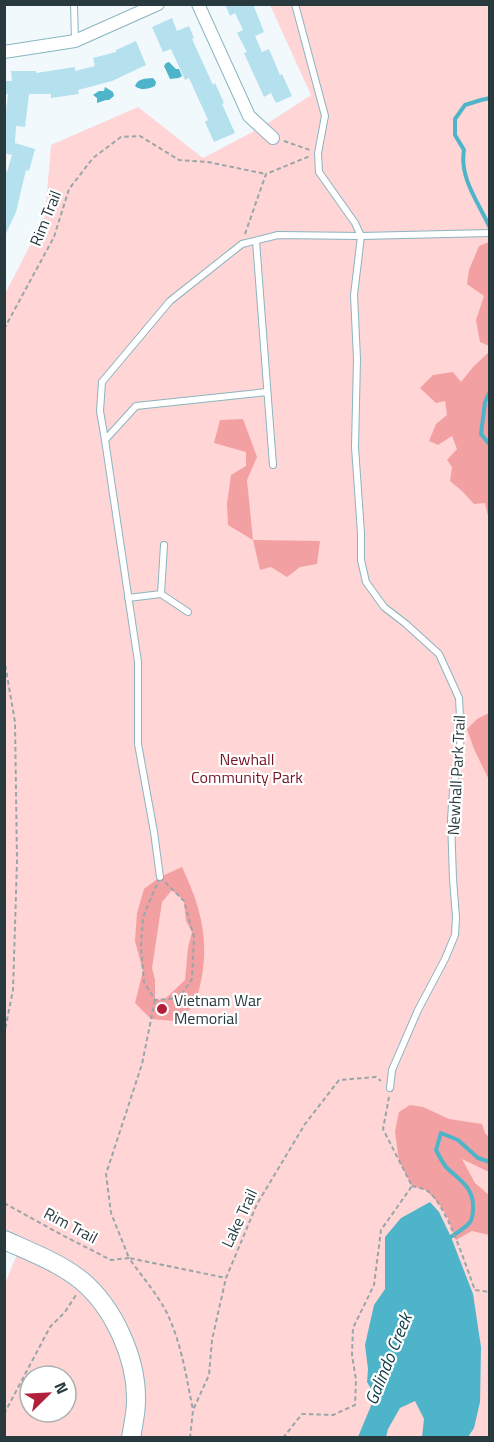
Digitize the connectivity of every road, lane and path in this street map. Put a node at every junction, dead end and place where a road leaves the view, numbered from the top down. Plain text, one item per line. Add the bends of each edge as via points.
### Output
1 (74, 4) edge
2 (158, 4) edge
3 (198, 4) edge
4 (295, 4) edge
5 (75, 40) junction
6 (4, 52) edge
7 (273, 138) joint
8 (318, 153) junction
9 (266, 174) junction
10 (489, 233) edge
11 (361, 236) junction
12 (256, 241) junction
13 (242, 244) junction
14 (4, 329) edge
15 (267, 392) junction
16 (105, 441) junction
17 (273, 465) dead end
18 (164, 545) dead end
19 (161, 594) junction
20 (128, 598) junction
21 (188, 612) dead end
22 (4, 658) edge
23 (160, 877) junction
24 (154, 1000) junction
25 (4, 1035) edge
26 (390, 1088) junction
27 (412, 1186) junction
28 (4, 1203) edge
29 (4, 1240) edge
30 (129, 1258) junction
31 (226, 1278) junction
32 (82, 1281) junction
33 (489, 1292) edge
34 (193, 1410) junction
35 (4, 1414) edge
36 (130, 1437) edge
37 (190, 1437) edge
38 (283, 1437) edge

1 - 5 lane
2 - 5 street
3 - 7 street via 249,116
4 - 8 lane via 325,116
5 - 6 street
7 - 8 path
8 - 9 path
8 - 11 lane via 319,172
9 - 13 path
9 - 14 path, Rim Trail via 179,160 140,136 121,137 93,158 69,189 54,237
10 - 11 lane
11 - 12 lane via 278,235
11 - 26 lane, Newhall Park Trail via 354,296 355,447 361,560 366,582 384,607 439,654 459,698 461,738 451,819 454,935 392,1070
12 - 13 lane
12 - 15 lane
13 - 16 lane via 171,301 102,382 100,411
15 - 16 lane via 136,405
15 - 17 lane
16 - 20 lane
18 - 19 lane
19 - 20 lane
19 - 21 lane
20 - 23 lane via 138,662 138,744
22 - 25 path via 15,722 17,861 13,990
23 - 24 path via 143,917 141,947 144,982
23 - 24 path via 184,901 194,938 192,979 179,998
24 - 30 path via 142,1064 105,1174 111,1213
26 - 27 path via 382,1129
26 - 31 path, Lake Trail via 376,1077 339,1080 305,1124 257,1204
27 - 33 path via 426,1190 440,1204 475,1290
27 - 38 path via 381,1230 374,1285 353,1328 355,1406 333,1415 302,1414
28 - 30 path, Rim Trail via 111,1260
29 - 32 street
30 - 31 path, Rim Trail
30 - 34 path via 170,1319
31 - 34 path, Lake Trail via 212,1340 209,1375
32 - 35 path via 75,1298 51,1327
32 - 36 street via 109,1314 129,1354 136,1402
34 - 37 path, Lake Trail

